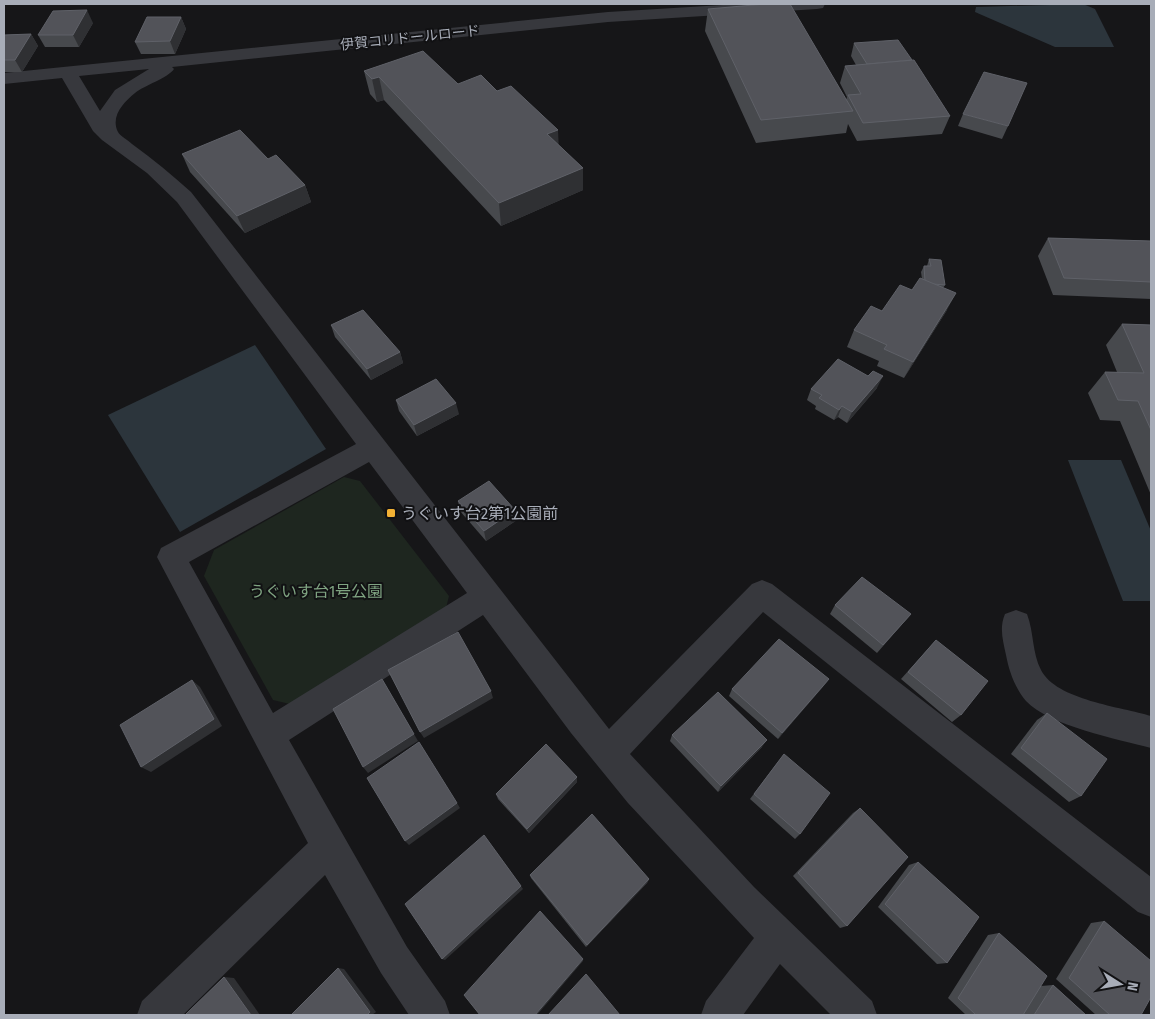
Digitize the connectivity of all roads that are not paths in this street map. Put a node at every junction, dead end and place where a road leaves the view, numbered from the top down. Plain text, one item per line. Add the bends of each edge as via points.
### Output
1 (817, 4) edge
2 (607, 10) edge
3 (195, 59) junction
4 (68, 72) junction
5 (4, 78) edge
6 (109, 136) junction
7 (373, 447) junction
8 (486, 597) junction
9 (1016, 624) dead end
10 (1151, 732) edge
11 (268, 735) junction
12 (608, 753) junction
13 (329, 847) junction
14 (1151, 899) edge
15 (778, 937) junction
16 (156, 1015) edge
17 (431, 1015) edge
18 (720, 1015) edge
19 (858, 1015) edge

1 - 2 street, 伊賀コリドールロード
2 - 3 street, 伊賀コリドールロード
3 - 4 street, 伊賀コリドールロード
3 - 6 street via 156,72 130,86 106,120
4 - 5 street, 伊賀コリドールロード
4 - 6 street via 94,120
6 - 7 street via 154,169 184,197
7 - 8 street
7 - 11 street via 171,557
8 - 11 street
8 - 12 street
9 - 10 street via 1030,681 1048,699 1068,710
11 - 13 street
12 - 14 street via 762,593
12 - 15 street
13 - 16 street
13 - 17 street via 394,960
15 - 18 street
15 - 19 street

